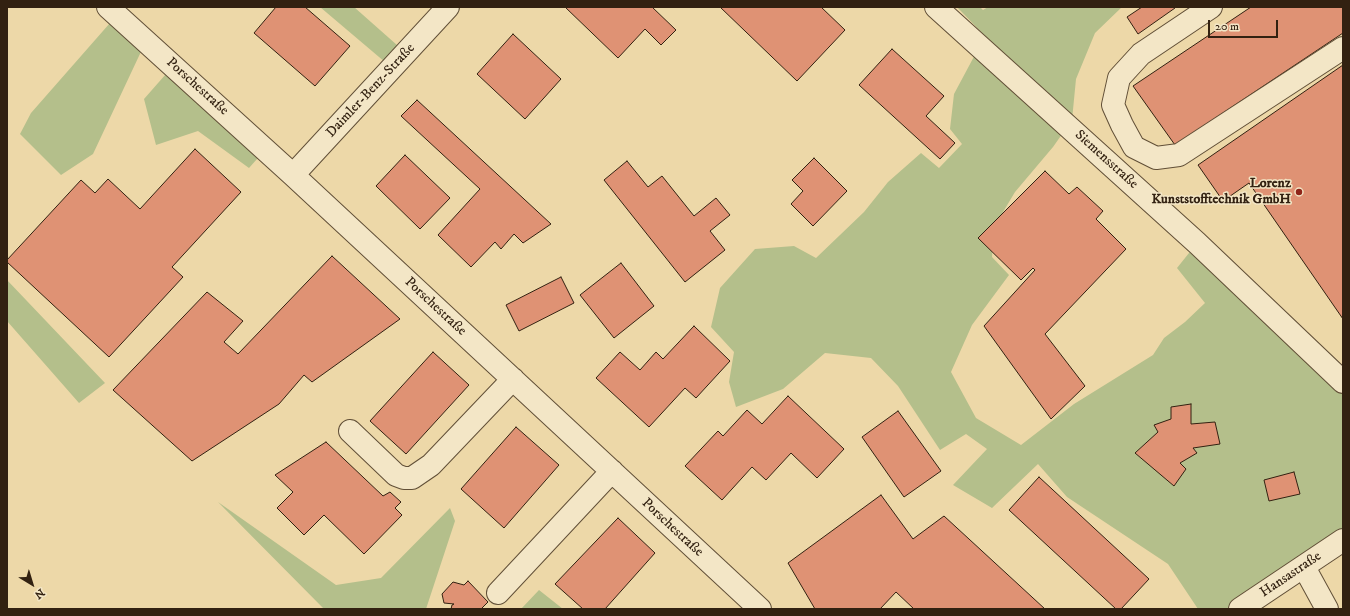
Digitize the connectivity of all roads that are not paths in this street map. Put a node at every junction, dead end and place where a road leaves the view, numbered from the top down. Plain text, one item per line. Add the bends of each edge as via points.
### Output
1 (108, 7) edge
2 (448, 7) edge
3 (936, 7) edge
4 (1211, 7) edge
5 (1343, 48) edge
6 (293, 175) junction
7 (513, 379) junction
8 (1343, 382) edge
9 (350, 431) dead end
10 (612, 472) junction
11 (1343, 540) edge
12 (1304, 567) junction
13 (498, 593) dead end
14 (760, 609) edge
15 (1240, 609) edge
16 (1327, 609) edge

1 - 6 street, Porschestraße
2 - 6 street, Daimler-Benz-Straße
3 - 8 street, Siemensstraße via 1197,243
4 - 5 street via 1141,54 1119,78 1113,105 1122,125 1134,147 1156,158 1179,155
6 - 7 street, Porschestraße
7 - 9 street via 431,466 412,478 396,475
7 - 10 street, Porschestraße
10 - 13 street
10 - 14 street, Porschestraße
11 - 12 street, Hansastraße
12 - 15 street, Hansastraße
12 - 16 street

